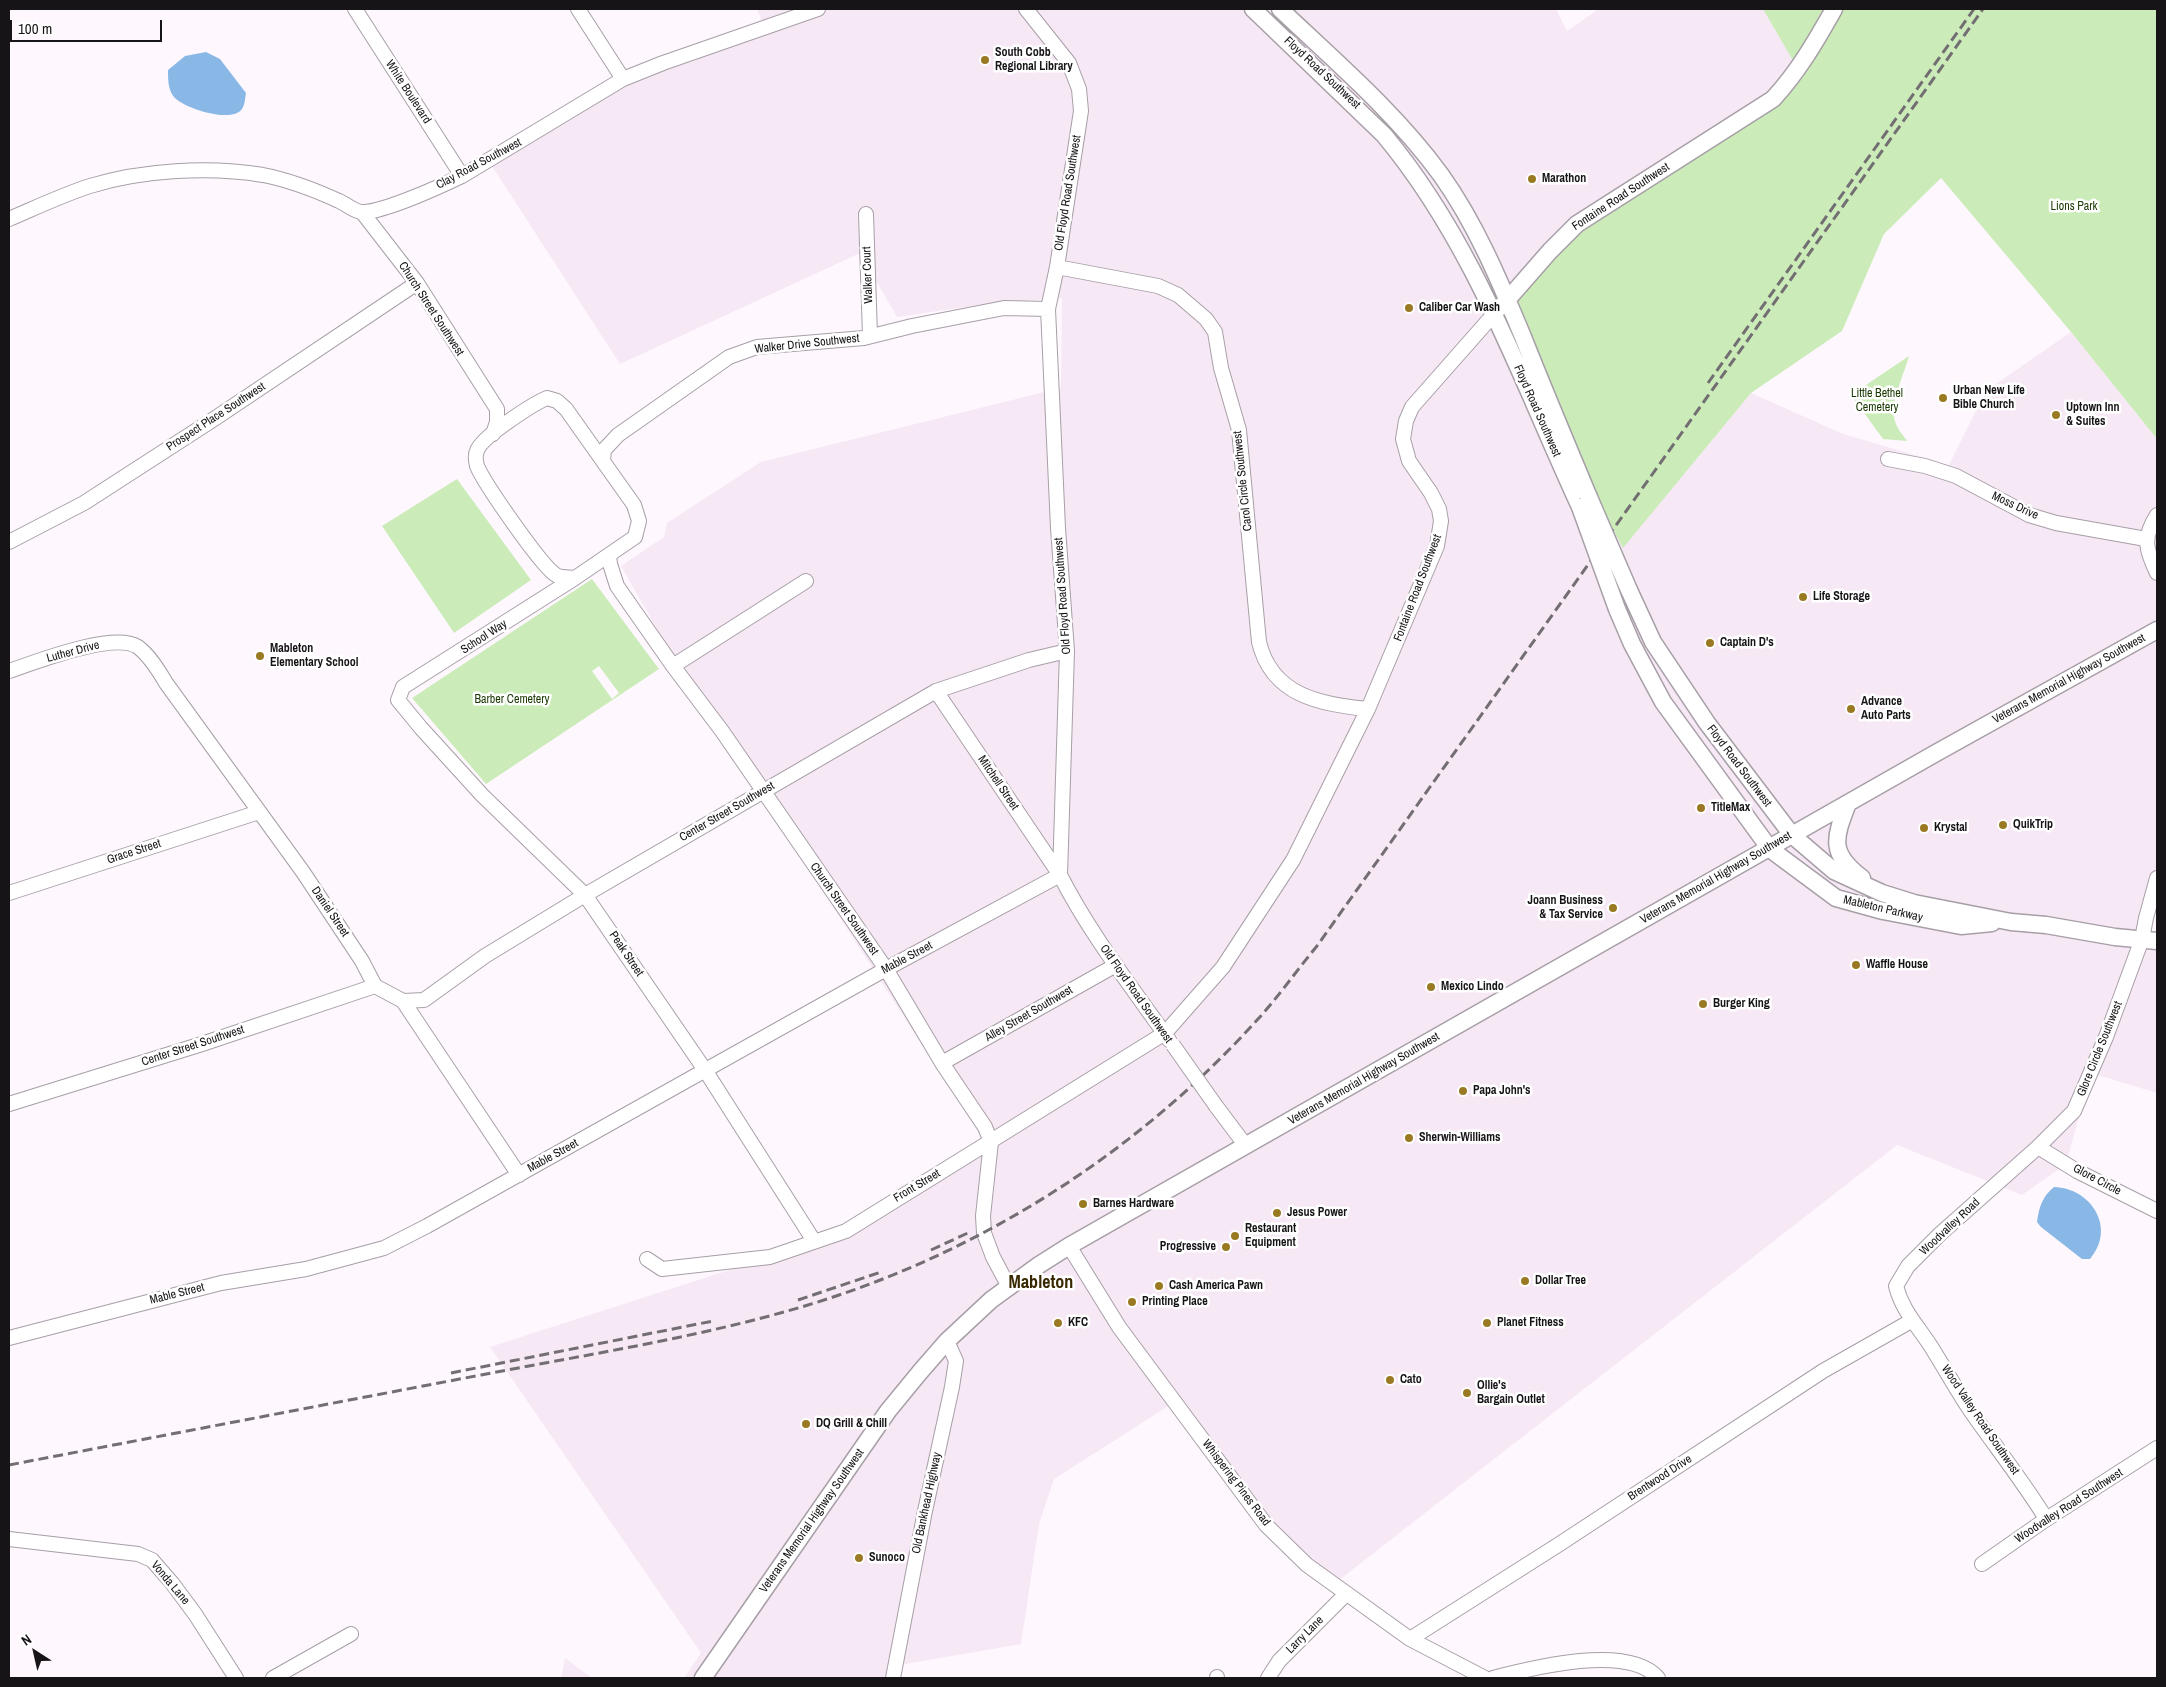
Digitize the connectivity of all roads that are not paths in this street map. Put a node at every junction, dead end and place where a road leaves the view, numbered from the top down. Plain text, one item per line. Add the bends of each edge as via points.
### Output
1 (355, 9) edge
2 (578, 9) edge
3 (818, 9) edge
4 (1026, 9) edge
5 (1253, 9) edge
6 (1280, 9) edge
7 (1834, 9) edge
8 (623, 79) junction
9 (462, 176) junction
10 (362, 212) junction
11 (866, 214) dead end
12 (9, 219) edge
13 (1057, 266) junction
14 (417, 283) junction
15 (1507, 300) junction
16 (1048, 309) junction
17 (1494, 314) junction
18 (870, 336) junction
19 (497, 409) junction
20 (523, 412) junction
21 (493, 434) junction
22 (618, 435) junction
23 (586, 436) junction
24 (1888, 459) dead end
25 (603, 461) junction
26 (1584, 501) junction
27 (2157, 516) edge
28 (2146, 539) junction
29 (9, 542) edge
30 (609, 555) junction
31 (542, 562) junction
32 (590, 568) junction
33 (2157, 573) edge
34 (575, 578) junction
35 (806, 581) dead end
36 (617, 586) junction
37 (535, 604) junction
38 (2157, 630) edge
39 (138, 647) joint
40 (1067, 651) junction
41 (673, 666) junction
42 (9, 671) edge
43 (936, 691) junction
44 (398, 700) joint
45 (1368, 709) junction
46 (763, 791) junction
47 (1848, 803) junction
48 (259, 812) junction
49 (1792, 835) junction
50 (1770, 849) junction
51 (1060, 876) junction
52 (2157, 878) edge
53 (9, 893) edge
54 (1882, 893) junction
55 (585, 894) junction
56 (2012, 922) junction
57 (2150, 940) edge
58 (1116, 965) junction
59 (886, 969) junction
60 (375, 986) junction
61 (403, 1001) junction
62 (1165, 1033) junction
63 (942, 1063) junction
64 (705, 1070) junction
65 (9, 1104) edge
66 (991, 1142) junction
67 (1246, 1146) junction
68 (2038, 1147) junction
69 (519, 1175) junction
70 (2157, 1211) edge
71 (814, 1241) junction
72 (1069, 1246) junction
73 (647, 1259) dead end
74 (1009, 1286) junction
75 (1911, 1321) junction
76 (9, 1338) edge
77 (946, 1341) junction
78 (2157, 1448) edge
79 (2045, 1520) junction
80 (9, 1539) edge
81 (1982, 1564) dead end
82 (1346, 1594) junction
83 (351, 1634) dead end
84 (1410, 1639) junction
85 (236, 1678) edge
86 (273, 1678) edge
87 (703, 1678) edge
88 (893, 1678) edge
89 (1268, 1678) edge
90 (1485, 1678) edge
91 (1493, 1678) edge
92 (1658, 1678) edge

1 - 9 street, White Boulevard
2 - 8 street
3 - 8 street, Clay Road Southwest
4 - 13 street, Old Floyd Road Southwest via 1069,62 1079,89 1081,111
5 - 17 main road, Floyd Road Southwest via 1364,113 1403,158 1449,226
6 - 15 main road, Floyd Road Southwest via 1390,116 1440,174 1476,235
7 - 15 main road, Fontaine Road Southwest via 1808,55 1773,99 1577,224
8 - 9 street, Clay Road Southwest
9 - 10 street, Clay Road Southwest via 380,209
10 - 12 street via 299,185 263,175 176,170 133,175 89,186
10 - 14 street, Church Street Southwest
11 - 18 street, Walker Court
13 - 16 street, Old Floyd Road Southwest
13 - 45 street, Carol Circle Southwest via 1158,286 1178,295 1206,319 1215,332 1239,430 1259,642 1266,664 1289,688 1304,696 1330,705
14 - 19 street, Church Street Southwest
14 - 29 street, Prospect Place Southwest via 92,498
15 - 17 main road, Fontaine Road Southwest
15 - 26 main road, Floyd Road Southwest
16 - 18 street, Walker Drive Southwest via 1004,308
16 - 40 street, Old Floyd Road Southwest
17 - 26 main road, Floyd Road Southwest
17 - 45 street, Fontaine Road Southwest via 1412,407 1406,422 1405,449 1439,509 1440,532 1434,554
18 - 22 street, Walker Drive Southwest via 756,347 729,357
19 - 20 street
19 - 21 street
20 - 21 street
20 - 23 street via 547,398 557,401
21 - 31 street via 477,450 477,465
22 - 23 street, Walker Drive Southwest via 597,440
22 - 25 street, Walker Drive Southwest via 604,450
23 - 25 street
24 - 28 street, Moss Drive via 1956,476 2029,516
25 - 30 street via 634,506 639,521 635,537
26 - 49 main road, Floyd Road Southwest, bridge via 1653,642 1693,703
26 - 50 main road, Floyd Road Southwest, bridge via 1617,609 1646,672 1663,702
27 - 28 street
28 - 33 street
30 - 32 street
30 - 36 street, Church Street Southwest
31 - 34 street via 557,576
31 - 37 street via 547,576 543,592
32 - 34 street
32 - 36 street
34 - 37 street, School Way
35 - 41 street
36 - 41 street, Church Street Southwest
37 - 44 street, School Way via 403,687
38 - 47 main road, Veterans Memorial Highway Southwest
39 - 42 street, Luther Drive via 105,643
39 - 48 street, Daniel Street via 156,667
40 - 43 street, Center Street Southwest
40 - 51 street, Old Floyd Road Southwest
41 - 46 street, Church Street Southwest
43 - 46 street, Center Street Southwest
43 - 51 street, Mitchell Street
44 - 55 street, Peak Street via 482,794
45 - 62 street, Fontaine Road Southwest via 1293,860 1223,968
46 - 55 street, Center Street Southwest
46 - 59 street, Church Street Southwest
47 - 49 main road, Veterans Memorial Highway Southwest
47 - 54 main road via 1839,826 1836,848 1850,868
48 - 53 street, Grace Street
48 - 60 street, Daniel Street via 303,872
49 - 50 main road, Veterans Memorial Highway Southwest
49 - 54 main road, Mableton Parkway via 1834,871
50 - 56 main road, Mableton Parkway via 1836,898 1961,926
50 - 67 main road, Veterans Memorial Highway Southwest
51 - 58 street, Old Floyd Road Southwest
51 - 59 street, Mable Street
52 - 57 street, Glore Circle Southwest via 2146,918
54 - 56 main road, Mableton Parkway via 1914,903
55 - 61 street, Center Street Southwest via 485,956 424,1000
55 - 64 street, Peak Street
56 - 57 main road, Mableton Parkway
57 - 68 street, Glore Circle Southwest via 2074,1111
58 - 62 street, Old Floyd Road Southwest
58 - 63 street, Alley Street Southwest
59 - 63 street, Church Street Southwest
59 - 64 street, Mable Street
60 - 61 street
60 - 65 street, Center Street Southwest
61 - 69 street
62 - 66 street, Front Street
62 - 67 street, Old Floyd Road Southwest, bridge
63 - 66 street, Church Street Southwest via 985,1127
64 - 69 street, Mable Street
64 - 71 street, Peak Street
66 - 71 street, Front Street via 846,1231
66 - 74 street via 984,1233
67 - 72 main road, Veterans Memorial Highway Southwest
68 - 70 street, Glore Circle via 2077,1171
68 - 75 street, Woodvalley Road via 1908,1266 1896,1286
69 - 76 street, Mable Street via 384,1248 306,1269 221,1283
71 - 73 street, Front Street via 770,1257 724,1264 662,1269
72 - 74 main road, Veterans Memorial Highway Southwest
72 - 82 street, Whispering Pines Road via 1119,1327 1266,1525 1306,1565
74 - 77 main road, Veterans Memorial Highway Southwest
75 - 79 street, Wood Valley Road Southwest via 2030,1492
75 - 84 street, Brentwood Drive via 1822,1371
77 - 87 main road, Veterans Memorial Highway Southwest via 888,1411
77 - 88 street, Old Bankhead Highway via 956,1361 952,1387
78 - 79 street, Woodvalley Road Southwest
79 - 81 street, Woodvalley Road Southwest
80 - 85 street, Vonda Lane via 138,1554 152,1560 195,1614
82 - 84 street, Whispering Pines Road
82 - 89 street, Larry Lane via 1279,1661
83 - 86 street
84 - 90 street, Whispering Pines Road
91 - 92 street via 1592,1659 1627,1662 1652,1671

